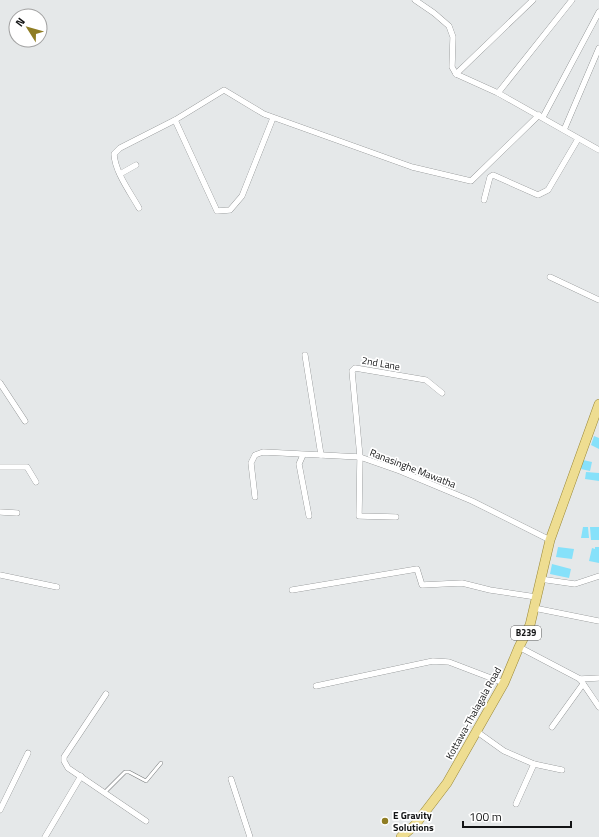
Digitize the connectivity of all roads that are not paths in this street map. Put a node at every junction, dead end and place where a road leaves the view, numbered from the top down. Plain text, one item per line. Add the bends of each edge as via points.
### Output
1 (414, 0) edge
2 (533, 0) edge
3 (572, 0) edge
4 (599, 12) edge
5 (599, 48) edge
6 (456, 74) junction
7 (498, 93) junction
8 (541, 116) junction
9 (273, 118) junction
10 (175, 120) junction
11 (564, 130) junction
12 (578, 140) junction
13 (599, 150) edge
14 (136, 165) dead end
15 (120, 174) junction
16 (484, 200) dead end
17 (139, 208) dead end
18 (556, 276) dead end
19 (550, 277) dead end
20 (599, 296) edge
21 (599, 300) edge
22 (306, 355) dead end
23 (0, 383) edge
24 (442, 393) dead end
25 (599, 404) edge
26 (25, 421) dead end
27 (303, 455) junction
28 (321, 455) junction
29 (360, 457) junction
30 (0, 467) edge
31 (36, 482) dead end
32 (255, 497) dead end
33 (0, 512) edge
34 (17, 513) dead end
35 (309, 516) dead end
36 (396, 517) dead end
37 (550, 540) junction
38 (0, 575) edge
39 (599, 576) edge
40 (540, 579) junction
41 (57, 587) dead end
42 (292, 590) dead end
43 (536, 597) junction
44 (534, 608) junction
45 (599, 621) edge
46 (519, 647) junction
47 (580, 678) junction
48 (599, 678) edge
49 (504, 683) junction
50 (584, 684) junction
51 (316, 686) dead end
52 (106, 694) dead end
53 (599, 707) edge
54 (552, 727) dead end
55 (476, 731) junction
56 (28, 753) dead end
57 (161, 763) dead end
58 (534, 764) junction
59 (562, 770) dead end
60 (81, 776) junction
61 (231, 779) dead end
62 (106, 792) junction
63 (516, 804) dead end
64 (0, 810) edge
65 (146, 821) dead end
66 (45, 837) edge
67 (250, 837) edge
68 (401, 837) edge

1 - 6 street via 449,26 453,37 452,67
2 - 6 street
3 - 7 street
4 - 8 street
5 - 11 street
6 - 7 street
7 - 8 street
8 - 9 street via 471,181 412,166
8 - 11 street
9 - 10 street via 224,90
9 - 10 street via 242,196 230,210 217,210
10 - 15 street via 117,150 114,160
11 - 12 street
12 - 13 street
12 - 16 street via 548,190 538,195 493,174
14 - 15 street
15 - 17 street
18 - 20 street
19 - 21 street
22 - 28 street
23 - 26 street
24 - 29 street, 2nd Lane via 426,380 356,368 352,371
25 - 37 main road, Kottawa-Thalagala Road / B239
27 - 28 street, Ranasinghe Mawatha
27 - 32 street, Ranasinghe Mawatha via 263,452 255,455 251,462
27 - 35 street via 299,464
28 - 29 street, Ranasinghe Mawatha
29 - 36 street via 359,516
29 - 37 street, Ranasinghe Mawatha via 472,502
30 - 31 street via 27,467
33 - 34 street
37 - 40 main road, Kottawa-Thalagala Road / B239
38 - 41 street
39 - 40 street via 575,584
40 - 43 main road, Kottawa-Thalagala Road / B239
42 - 43 street via 418,569 422,585 462,583
43 - 44 main road, Kottawa-Thalagala Road / B239
44 - 45 street
44 - 46 main road, Kottawa-Thalagala Road / B239 via 530,626
46 - 47 street
46 - 49 main road, Kottawa-Thalagala Road / B239
47 - 48 street
47 - 50 street
49 - 51 street via 449,662 433,661
49 - 55 main road, Kottawa-Thalagala Road / B239
50 - 53 street
50 - 54 street
52 - 60 street via 64,757 68,768
55 - 58 street via 504,751
55 - 68 main road, Kottawa-Thalagala Road / B239 via 447,783 415,825
56 - 64 street
57 - 62 lane via 146,782 125,772
58 - 59 street
58 - 63 street
60 - 62 street
60 - 66 street
61 - 67 street
62 - 65 street

